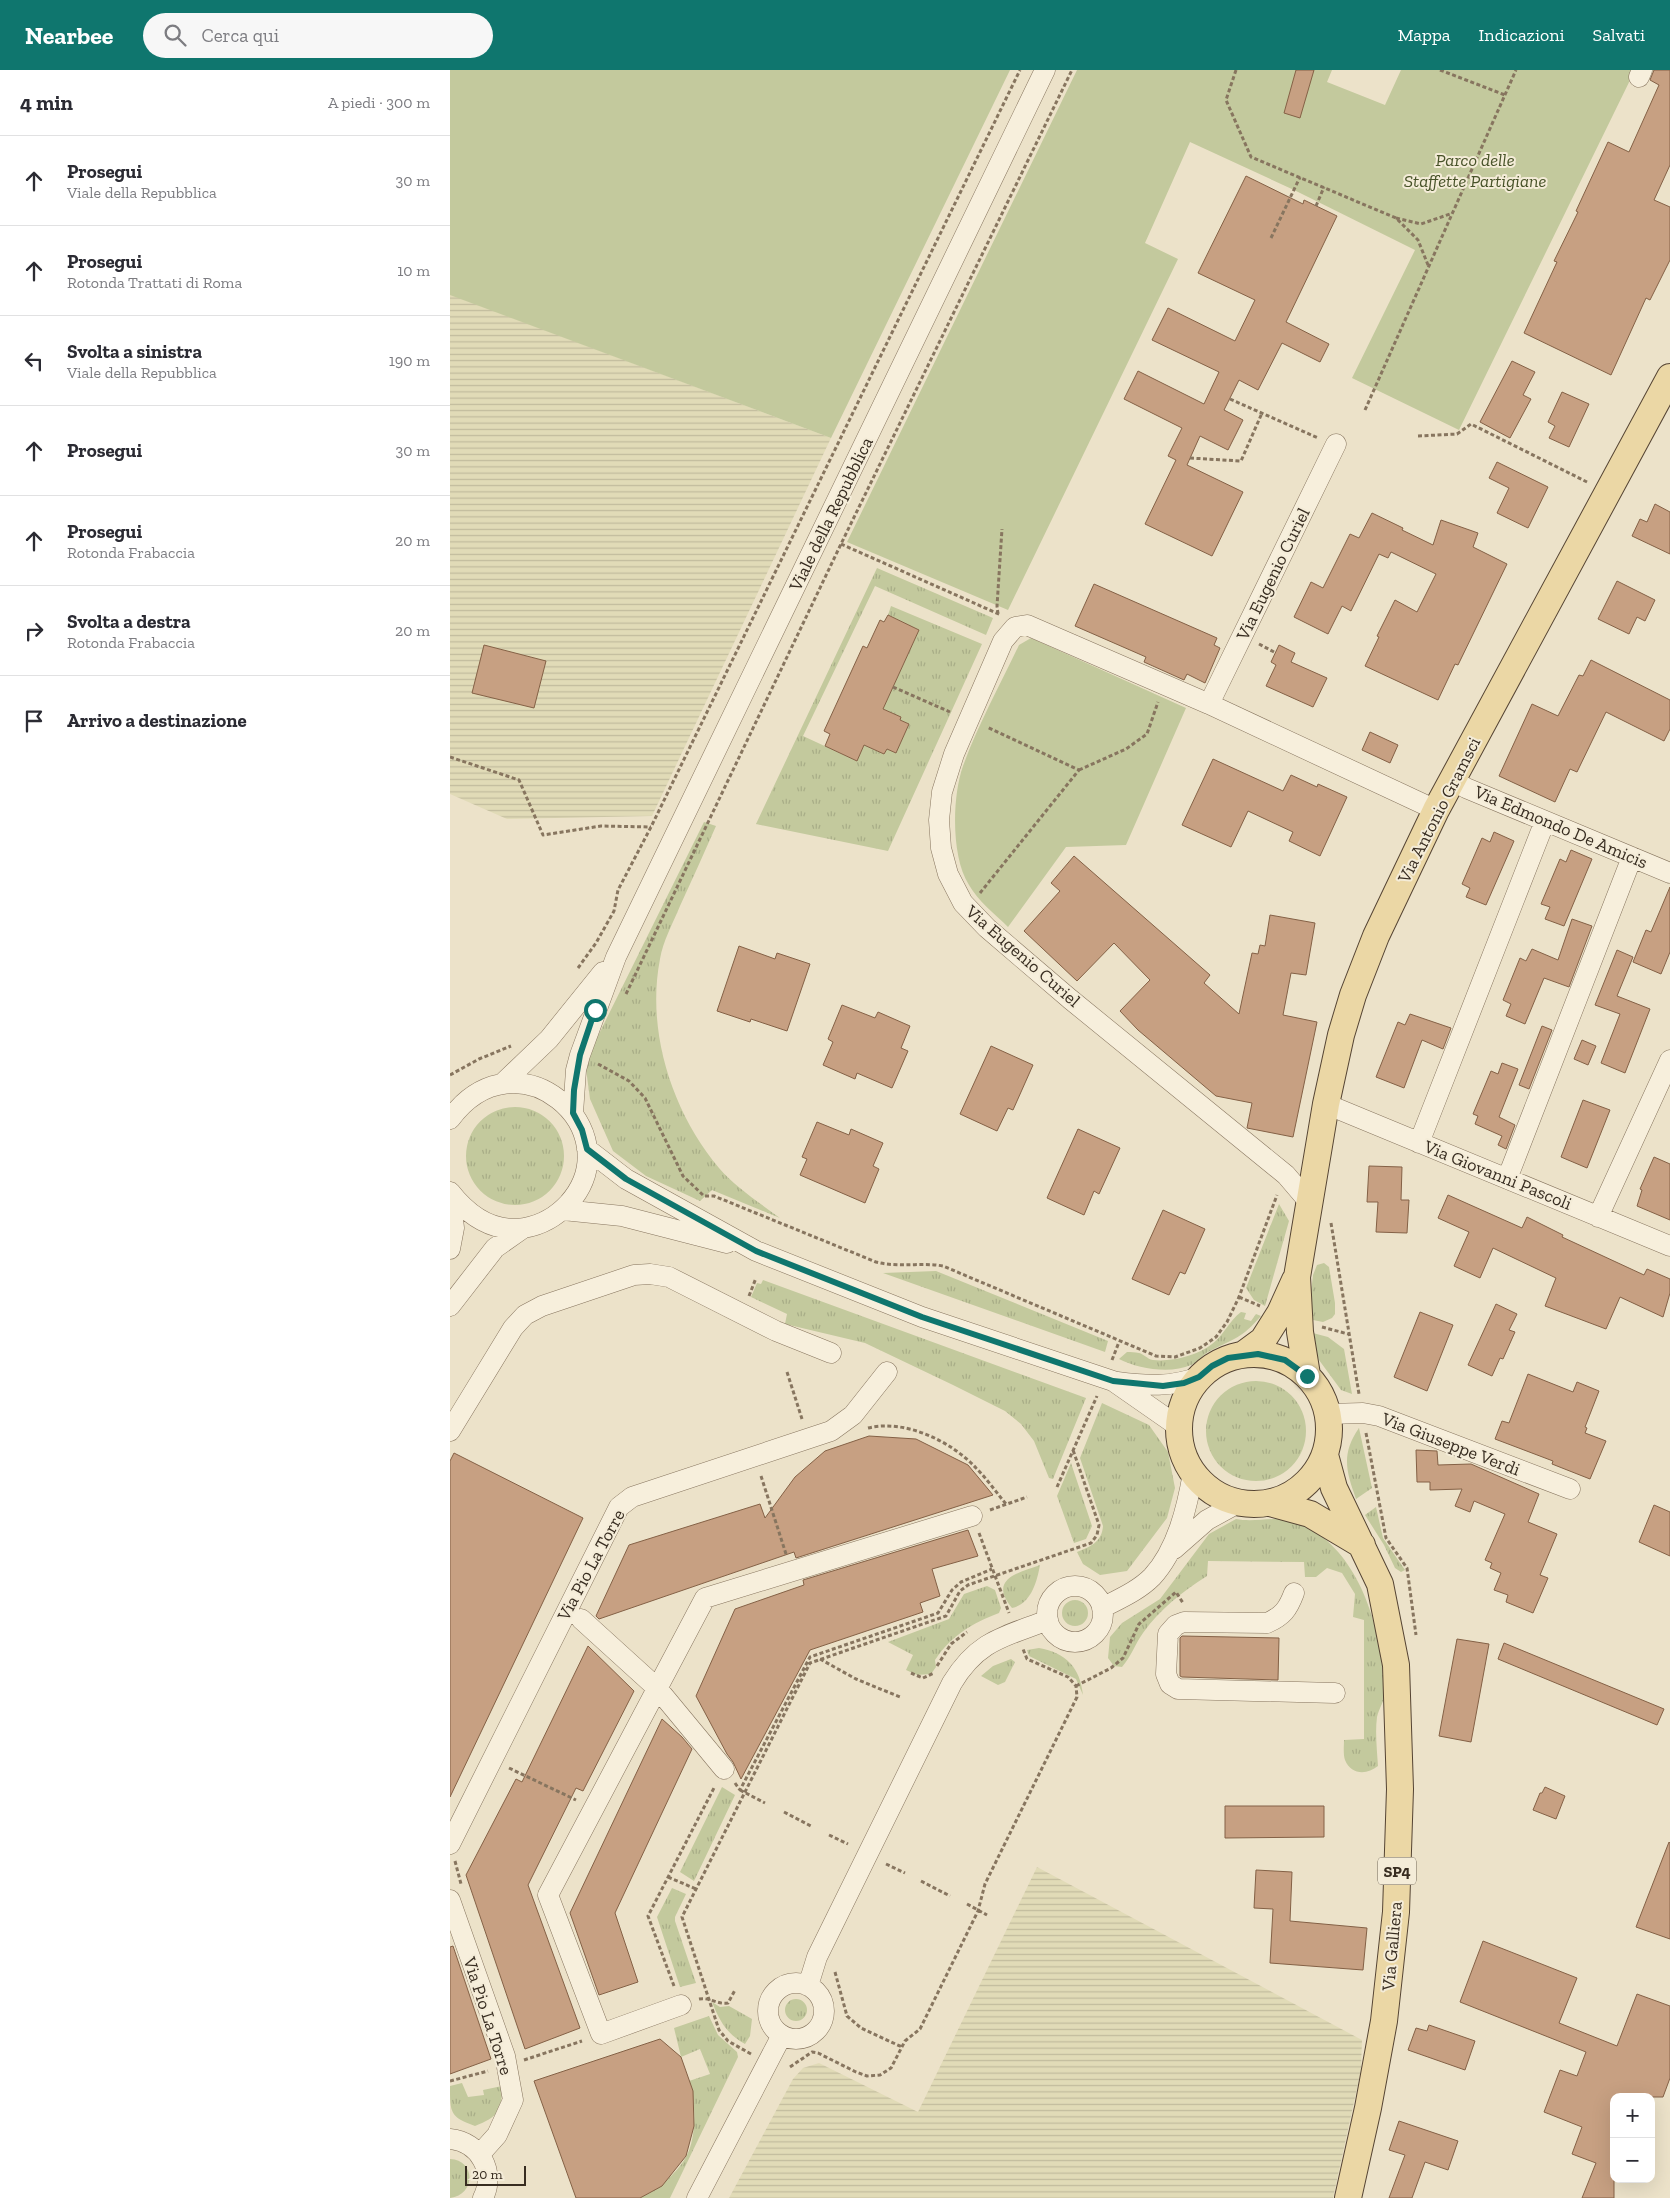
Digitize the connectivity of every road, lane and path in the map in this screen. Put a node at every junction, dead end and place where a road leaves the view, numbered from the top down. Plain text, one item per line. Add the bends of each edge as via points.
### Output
1 (1020, 70) edge
2 (1045, 70) edge
3 (1072, 70) edge
4 (1236, 70) edge
5 (1440, 70) edge
6 (1516, 70) edge
7 (1505, 96) junction
8 (1300, 177) junction
9 (1324, 187) junction
10 (1316, 206) dead end
11 (1450, 214) junction
12 (1396, 218) junction
13 (1271, 238) dead end
14 (1428, 266) junction
15 (1670, 376) edge
16 (1230, 399) dead end
17 (1365, 410) dead end
18 (1262, 413) junction
19 (1418, 436) dead end
20 (1329, 442) joint
21 (1190, 458) dead end
22 (1591, 484) dead end
23 (1002, 529) dead end
24 (841, 544) junction
25 (998, 614) junction
26 (1004, 617) dead end
27 (1167, 685) junction
28 (893, 687) dead end
29 (1209, 704) junction
30 (951, 712) dead end
31 (982, 725) dead end
32 (450, 757) edge
33 (1079, 770) junction
34 (1452, 780) junction
35 (1436, 810) junction
36 (1545, 821) junction
37 (651, 827) junction
38 (1632, 857) junction
39 (1670, 873) edge
40 (977, 896) dead end
41 (616, 957) junction
42 (572, 975) dead end
43 (625, 995) dead end
44 (517, 1041) dead end
45 (600, 1055) dead end
46 (1670, 1060) edge
47 (450, 1074) edge
48 (503, 1083) junction
49 (1326, 1104) junction
50 (453, 1111) edge
51 (573, 1113) junction
52 (1419, 1143) junction
53 (587, 1149) junction
54 (1507, 1179) junction
55 (1278, 1192) dead end
56 (450, 1193) edge
57 (1309, 1202) junction
58 (563, 1210) junction
59 (1598, 1217) junction
60 (1331, 1222) dead end
61 (522, 1229) junction
62 (1670, 1246) edge
63 (450, 1249) edge
64 (756, 1251) junction
65 (1297, 1277) junction
66 (1239, 1297) junction
67 (450, 1306) edge
68 (1266, 1308) dead end
69 (1320, 1326) dead end
70 (1348, 1334) junction
71 (1119, 1342) junction
72 (831, 1353) dead end
73 (1244, 1354) junction
74 (1113, 1356) dead end
75 (787, 1372) dead end
76 (887, 1372) dead end
77 (1307, 1376) junction
78 (1199, 1377) junction
79 (1113, 1381) junction
80 (1360, 1397) dead end
81 (1096, 1398) dead end
82 (1328, 1414) junction
83 (802, 1420) dead end
84 (1179, 1427) junction
85 (1366, 1430) dead end
86 (450, 1431) edge
87 (1073, 1450) junction
88 (1325, 1455) junction
89 (1191, 1470) junction
90 (760, 1476) dead end
91 (1057, 1487) dead end
92 (1570, 1489) dead end
93 (1238, 1503) junction
94 (1270, 1503) junction
95 (972, 1516) dead end
96 (1374, 1541) junction
97 (1167, 1556) junction
98 (792, 1571) junction
99 (994, 1575) junction
100 (1294, 1593) dead end
101 (1102, 1608) junction
102 (1187, 1608) dead end
103 (581, 1618) dead end
104 (1048, 1620) junction
105 (1016, 1632) junction
106 (1024, 1653) junction
107 (816, 1655) junction
108 (1015, 1656) dead end
109 (820, 1660) junction
110 (1076, 1686) junction
111 (658, 1688) junction
112 (1336, 1693) dead end
113 (900, 1697) dead end
114 (504, 1766) dead end
115 (724, 1769) junction
116 (740, 1790) junction
117 (744, 1792) junction
118 (765, 1803) dead end
119 (594, 1809) junction
120 (784, 1812) dead end
121 (811, 1826) dead end
122 (828, 1835) dead end
123 (450, 1844) edge
124 (848, 1844) dead end
125 (890, 1855) dead end
126 (886, 1864) junction
127 (882, 1872) dead end
128 (905, 1873) dead end
129 (668, 1877) junction
130 (921, 1881) dead end
131 (696, 1890) junction
132 (950, 1896) dead end
133 (450, 1900) edge
134 (967, 1904) dead end
135 (978, 1910) junction
136 (988, 1915) dead end
137 (836, 1966) dead end
138 (808, 1986) junction
139 (734, 1990) dead end
140 (708, 1998) junction
141 (680, 2005) junction
142 (782, 2035) junction
143 (902, 2047) junction
144 (745, 2051) dead end
145 (812, 2052) dead end
146 (506, 2065) junction
147 (450, 2081) edge
148 (450, 2140) edge
149 (480, 2154) junction
150 (483, 2198) edge
151 (697, 2198) edge
152 (1348, 2198) edge

1 - 37 path
2 - 41 street, Viale della Repubblica
3 - 24 path
4 - 8 path via 1226,100 1251,157
5 - 7 path
6 - 7 path
7 - 11 path
8 - 9 path
8 - 13 path
9 - 10 path
9 - 12 path
11 - 12 path via 1421,224
11 - 14 path
12 - 14 path via 1418,240
14 - 17 path
15 - 34 main road, Via Antonio Gramsci
16 - 18 path
18 - 20 path
18 - 21 path via 1241,461
19 - 22 path via 1456,434 1471,424
20 - 29 street, Via Eugenio Curiel
23 - 25 path
24 - 25 path
24 - 43 path
25 - 26 path
27 - 29 street, Via Eugenio Curiel
27 - 33 path via 1147,734 1126,748
27 - 57 street, Via Eugenio Curiel via 1027,625 1015,627 1002,641 992,663 954,754 942,792 941,848 948,874 963,903 987,928 1286,1175
28 - 30 path
29 - 35 street, Via Eugenio Curiel
31 - 33 path
32 - 37 path via 520,780 542,835 601,826
33 - 40 path
34 - 35 main road, Via Antonio Gramsci
34 - 36 street, Via Edmondo De Amicis
35 - 49 main road, Via Antonio Gramsci via 1376,936 1353,995
36 - 38 street, Via Edmondo De Amicis
36 - 52 street
37 - 42 path via 618,890 614,911 605,928
38 - 39 street, Via Edmondo De Amicis
38 - 54 street
41 - 48 street, Viale della Repubblica via 549,1039
41 - 51 street, Viale della Repubblica via 580,1055
44 - 47 path
45 - 71 path via 596,1063 628,1081 645,1098 683,1176 704,1196 714,1196 876,1262 892,1266 943,1266
46 - 59 street
48 - 50 street via 487,1087
48 - 51 street via 523,1083 542,1088 560,1099
49 - 52 street, Via Giovanni Pascoli
49 - 57 main road, Via Antonio Gramsci
51 - 53 street
52 - 54 street, Via Giovanni Pascoli
53 - 58 street via 582,1182
53 - 64 street via 626,1179
54 - 59 street, Via Giovanni Pascoli
55 - 66 path
56 - 61 street via 462,1208 480,1221 500,1228
56 - 63 street via 454,1228
57 - 65 main road, Via Antonio Gramsci
58 - 61 street via 544,1222
58 - 64 street via 622,1216
59 - 62 street, Via Giovanni Pascoli
60 - 70 path
61 - 67 street via 495,1248
64 - 79 street via 922,1317
65 - 73 main road, Via Antonio Gramsci via 1263,1340
65 - 77 main road, Via Antonio Gramsci via 1300,1332
66 - 68 path
66 - 71 path via 1216,1337 1200,1348 1175,1357 1156,1356
69 - 70 path
70 - 80 path
71 - 74 path
72 - 86 street via 776,1331 669,1277 634,1275 542,1306 525,1315 513,1328
73 - 77 main road via 1278,1358
73 - 78 main road via 1220,1362
75 - 83 path
76 - 123 street, Via Pio La Torre via 853,1414 832,1431 632,1497 619,1507
77 - 82 main road via 1321,1393
78 - 79 street via 1163,1386
78 - 84 main road via 1181,1409
79 - 84 street
81 - 87 path
82 - 88 main road via 1329,1442
82 - 92 street, Via Giuseppe Verdi via 1378,1416
84 - 89 main road via 1185,1458
85 - 96 path
87 - 91 path
87 - 99 path via 1099,1525 1097,1535 1090,1543
88 - 94 main road via 1313,1477 1294,1493
88 - 96 main road, Via Galliera via 1334,1488
89 - 93 main road via 1203,1485
89 - 97 street via 1189,1497
90 - 98 path
93 - 94 main road
93 - 97 street via 1207,1520
94 - 96 main road via 1310,1514
95 - 98 street
96 - 152 main road, Via Galliera / SP4 via 1396,1665 1400,1789 1396,1912 1384,2021
97 - 101 street via 1144,1584
98 - 111 street via 705,1598
99 - 105 path
99 - 107 path via 992,1569 960,1582 938,1613
99 - 109 path via 968,1584 960,1591 946,1616
100 - 112 street via 1279,1618 1267,1623 1184,1622 1176,1625 1168,1634 1166,1674 1170,1684 1178,1689
101 - 104 street via 1099,1600 1086,1589 1068,1587 1060,1590 1049,1603
101 - 104 street via 1100,1627 1094,1635 1078,1642 1070,1642 1055,1634
102 - 110 path via 1176,1592 1139,1624 1123,1658
103 - 111 street
104 - 105 street
105 - 106 path
105 - 138 street via 978,1650 963,1664 817,1957
106 - 108 path
106 - 110 path via 1027,1659 1068,1677
107 - 109 path
107 - 116 path via 810,1657
109 - 113 path
109 - 117 path via 810,1663
110 - 135 path via 1077,1697 985,1884
111 - 115 street
111 - 119 street
114 - 119 path
115 - 116 path
115 - 129 path
116 - 117 path
117 - 118 path
117 - 131 path
119 - 141 street via 548,1895 601,2034
120 - 121 path
122 - 124 path
125 - 126 path
126 - 127 path
126 - 128 path
129 - 131 path
129 - 141 path via 648,1916
130 - 132 path
131 - 140 path via 682,1917
133 - 146 street, Via Pio La Torre
134 - 135 path
135 - 136 path
135 - 143 path via 920,2029
137 - 143 path via 834,1975 847,2016 861,2028
138 - 142 street via 793,1983 773,1994 768,2012 775,2030
138 - 142 street via 820,1997 822,2021 805,2037 797,2039
139 - 140 path via 728,2003
140 - 141 path
140 - 144 path via 719,2030 728,2041
142 - 151 street
143 - 145 path via 891,2068 880,2075 868,2076
146 - 147 path
146 - 149 street, Via Pio La Torre via 513,2100 497,2135
148 - 149 street via 470,2145
149 - 150 street via 488,2178

